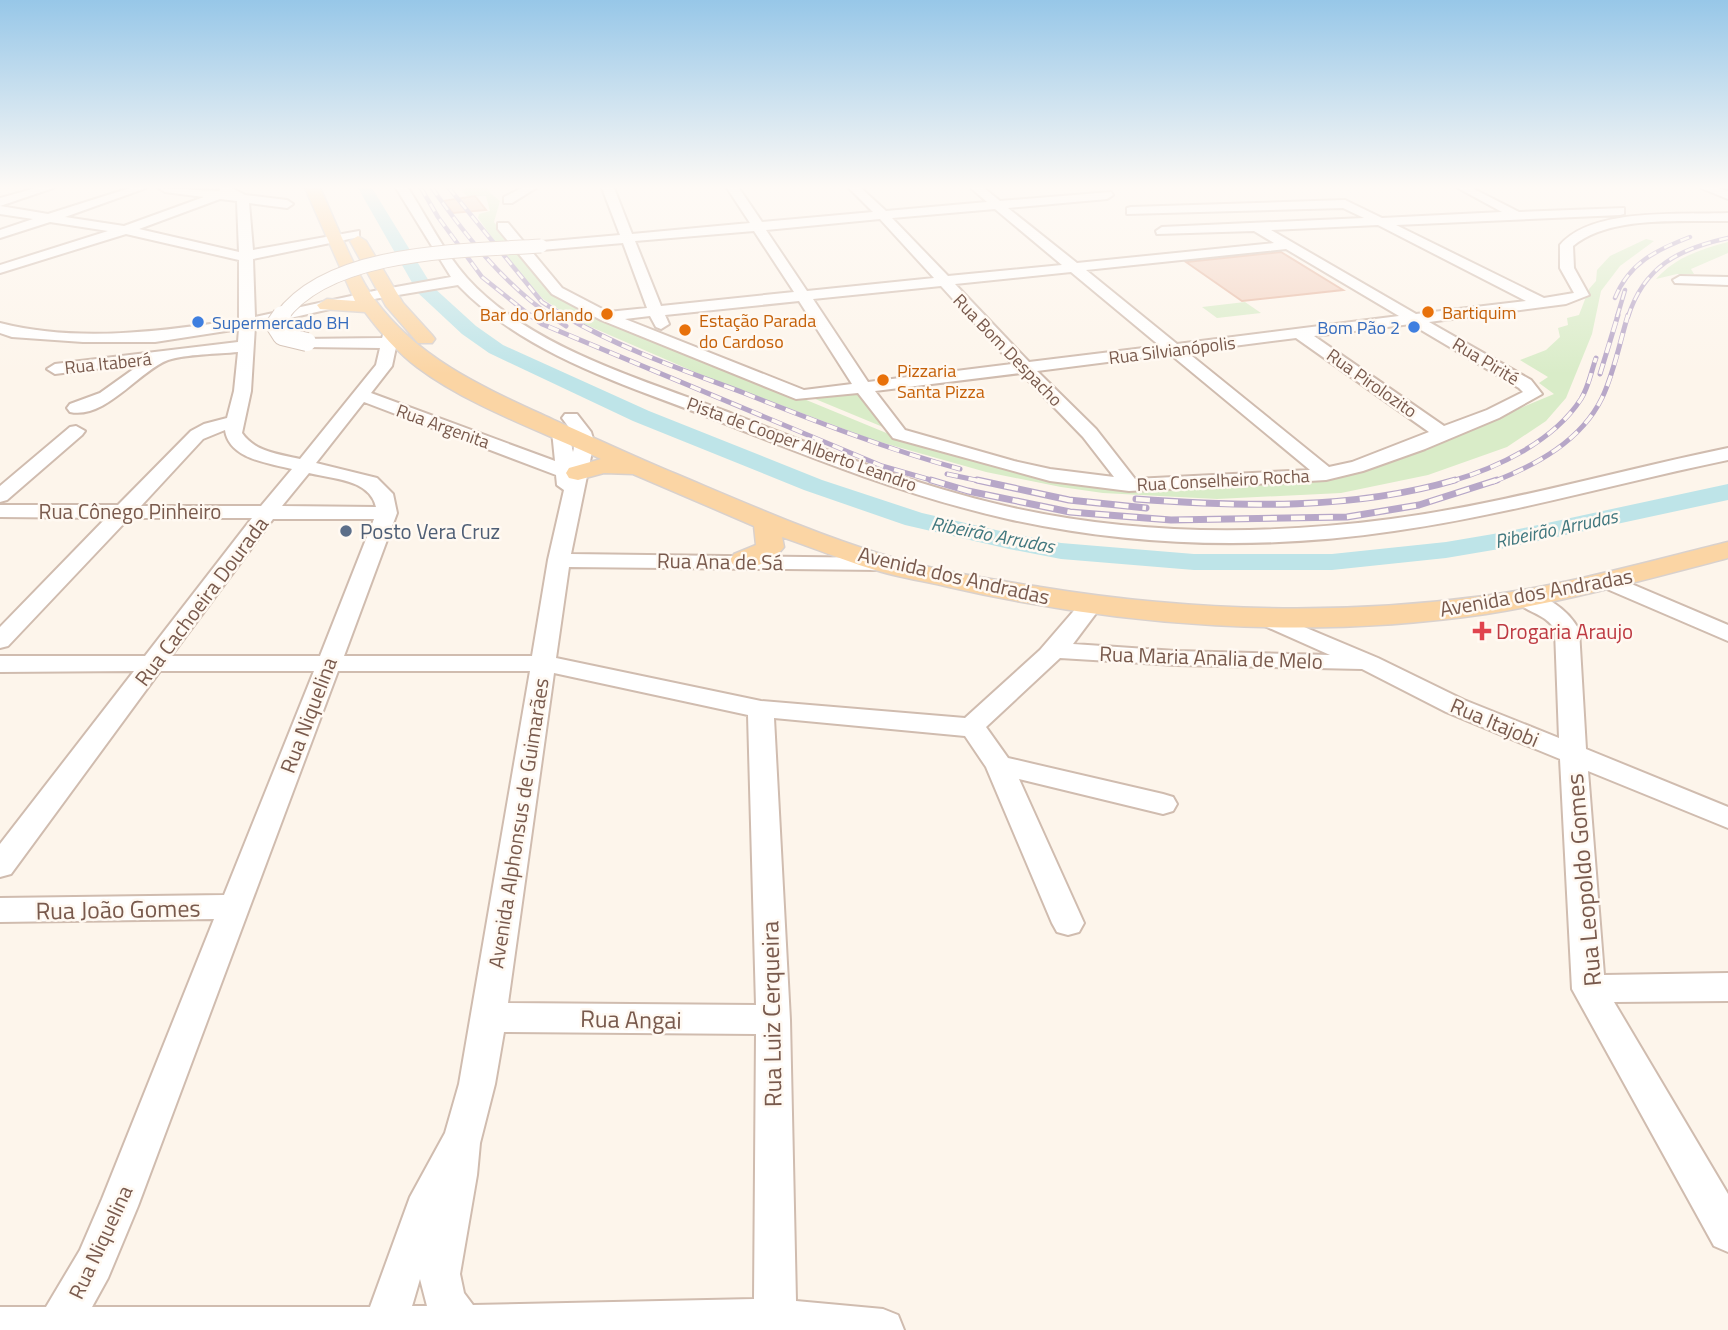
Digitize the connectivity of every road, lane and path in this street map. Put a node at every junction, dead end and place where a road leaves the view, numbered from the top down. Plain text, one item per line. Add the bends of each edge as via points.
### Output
1 (61, 250) edge
2 (216, 250) edge
3 (247, 250) edge
4 (277, 250) edge
5 (342, 250) edge
6 (357, 250) edge
7 (441, 250) edge
8 (496, 250) edge
9 (523, 250) edge
10 (632, 250) edge
11 (775, 250) edge
12 (915, 250) edge
13 (1053, 250) edge
14 (1190, 250) edge
15 (1242, 250) edge
16 (1297, 250) edge
17 (1437, 250) edge
18 (1566, 250) edge
19 (1196, 254) junction
20 (247, 257) junction
21 (1073, 267) junction
22 (0, 269) edge
23 (460, 280) junction
24 (1680, 280) dead end
25 (942, 281) junction
26 (1728, 281) edge
27 (804, 296) junction
28 (370, 297) junction
29 (1542, 303) junction
30 (322, 306) joint
31 (655, 311) junction
32 (606, 317) junction
33 (1416, 320) junction
34 (0, 328) edge
35 (246, 334) junction
36 (1301, 335) junction
37 (391, 337) junction
38 (673, 342) junction
39 (1175, 350) junction
40 (160, 357) junction
41 (55, 369) dead end
42 (1026, 369) junction
43 (864, 389) junction
44 (1532, 390) joint
45 (360, 396) junction
46 (76, 408) dead end
47 (235, 422) junction
48 (76, 431) dead end
49 (1442, 433) junction
50 (571, 435) junction
51 (1728, 454) edge
52 (526, 457) junction
53 (306, 465) junction
54 (637, 467) junction
55 (571, 472) junction
56 (1326, 474) junction
57 (1129, 485) junction
58 (0, 496) edge
59 (125, 510) junction
60 (0, 511) edge
61 (268, 511) junction
62 (387, 513) junction
63 (767, 522) junction
64 (1728, 529) edge
65 (1728, 550) edge
66 (559, 560) junction
67 (744, 561) junction
68 (881, 563) junction
69 (1584, 564) junction
70 (979, 565) junction
71 (1608, 581) junction
72 (1525, 598) junction
73 (1092, 604) junction
74 (1266, 618) junction
75 (1728, 634) edge
76 (0, 641) edge
77 (1052, 650) junction
78 (328, 663) junction
79 (543, 663) junction
80 (1369, 663) junction
81 (0, 664) edge
82 (153, 665) junction
83 (761, 709) junction
84 (972, 726) junction
85 (1573, 754) junction
86 (999, 765) junction
87 (1163, 804) dead end
88 (1728, 818) edge
89 (0, 866) edge
90 (236, 907) junction
91 (0, 910) edge
92 (1068, 923) dead end
93 (1728, 987) edge
94 (1589, 989) junction
95 (489, 1017) junction
96 (773, 1020) junction
97 (461, 1143) junction
98 (1728, 1232) edge
99 (775, 1325) edge
100 (0, 1328) edge
101 (55, 1328) edge
102 (385, 1328) junction
103 (148, 1329) edge
104 (465, 1329) edge
105 (883, 1330) edge

1 - 22 street
2 - 20 street
3 - 20 street
4 - 20 street
5 - 28 main road, Avenida dos Andradas
6 - 28 main road, Avenida dos Andradas
7 - 23 street, Pista de Cooper Alberto Leandro
8 - 37 street, bridge via 398,259 333,276 294,298 275,324 282,336 307,342
9 - 32 street via 557,291
10 - 31 street
11 - 27 street
12 - 25 street, Rua Bom Despacho
13 - 21 street
14 - 19 street
15 - 19 street
16 - 33 street, Rua Pirité
17 - 29 street
18 - 29 street via 1568,275 1582,295
19 - 21 street
20 - 35 street
21 - 25 street
21 - 39 street
23 - 28 street
23 - 51 street, Pista de Cooper Alberto Leandro via 489,310 534,337 609,370 860,469 966,502 1049,521 1201,536 1345,531 1454,514
24 - 26 street
25 - 27 street
25 - 42 street, Rua Bom Despacho
27 - 31 street
27 - 43 street
28 - 30 main road
28 - 37 main road, Avenida dos Andradas
28 - 50 main road, Avenida dos Andradas via 456,363 507,390
29 - 33 street, Rua Silvianópolis
30 - 35 street
31 - 32 street
31 - 38 street
32 - 38 street
33 - 36 street, Rua Silvianópolis
33 - 44 street, Rua Pirité
34 - 35 street via 138,338
35 - 40 street, Rua Itaberá
35 - 47 street via 243,387
36 - 39 street, Rua Silvianópolis
36 - 49 street, Rua Pirolozito
37 - 45 street, Rua Cachoeira Dourada via 384,366
37 - 50 main road, Avenida dos Andradas via 467,387
38 - 43 street, Rua Silvianópolis via 802,395
39 - 42 street, Rua Silvianópolis
39 - 56 street
40 - 41 street, Rua Itaberá
40 - 46 street, Rua Itaberá via 106,397
42 - 43 street, Rua Silvianópolis
42 - 57 street, Rua Bom Despacho via 1105,452
43 - 57 street, Rua Conselheiro Rocha via 899,434 1050,475
44 - 49 street, Rua Conselheiro Rocha via 1530,396 1493,414
45 - 52 street, Rua Argenita
45 - 53 street, Rua Cachoeira Dourada
47 - 53 street via 233,433 247,450
47 - 59 street via 197,435
48 - 58 street
49 - 56 street, Rua Conselheiro Rocha
50 - 52 street
50 - 54 main road, Avenida dos Andradas
50 - 55 street, Avenida Alphonsus de Guimarães
50 - 70 main road, Avenida dos Andradas via 883,542
52 - 55 street, Rua Argenita
53 - 61 street, Rua Cachoeira Dourada
53 - 62 street via 370,482 383,494
54 - 55 main road via 603,466
54 - 63 main road, Avenida dos Andradas
55 - 66 street, Avenida Alphonsus de Guimarães
56 - 57 street, Rua Conselheiro Rocha via 1282,480
59 - 60 street, Rua Cônego Pinheiro
59 - 61 street, Rua Cônego Pinheiro
59 - 76 street
61 - 62 street, Rua Cônego Pinheiro
61 - 82 street, Rua Cachoeira Dourada
62 - 78 street, Rua Niquelina
63 - 67 main road via 770,547
63 - 68 main road, Avenida dos Andradas
64 - 69 main road, Avenida dos Andradas
65 - 71 main road, Avenida dos Andradas
66 - 67 street, Rua Ana de Sá
66 - 79 street, Avenida Alphonsus de Guimarães
67 - 68 street, Rua Ana de Sá
68 - 70 main road
68 - 73 main road, Avenida dos Andradas via 991,588
69 - 70 main road, Avenida dos Andradas via 1429,591 1317,598 1092,585
69 - 71 main road via 1592,575
71 - 72 main road, Avenida dos Andradas
71 - 75 street
72 - 74 main road, Avenida dos Andradas via 1435,611
72 - 85 street, Rua Leopoldo Gomes via 1557,617 1567,630
73 - 74 main road, Avenida dos Andradas
73 - 77 street
74 - 80 street, Rua Itajobi
77 - 80 street, Rua Maria Analia de Melo
77 - 84 street
78 - 79 street
78 - 82 street
78 - 90 street, Rua Niquelina
79 - 83 street
79 - 95 street, Avenida Alphonsus de Guimarães
80 - 85 street, Rua Itajobi via 1455,706
81 - 82 street
82 - 89 street, Rua Cachoeira Dourada
83 - 84 street
83 - 96 street, Rua Luiz Cerqueira
84 - 86 street
85 - 88 street, Rua Itajobi
85 - 94 street, Rua Leopoldo Gomes
86 - 87 street
86 - 92 street
90 - 91 street, Rua João Gomes
90 - 101 street, Rua Niquelina via 94,1265
93 - 94 street
94 - 98 street, Rua Leopoldo Gomes
95 - 96 street, Rua Angai
95 - 97 street, Avenida Alphonsus de Guimarães
96 - 99 street, Rua Luiz Cerqueira
97 - 102 street, Avenida Alphonsus de Guimarães via 424,1205
97 - 104 street, Avenida Alphonsus de Guimarães via 440,1274 450,1311
99 - 104 street
99 - 105 street
100 - 101 street
101 - 103 street
102 - 103 street
102 - 104 street

